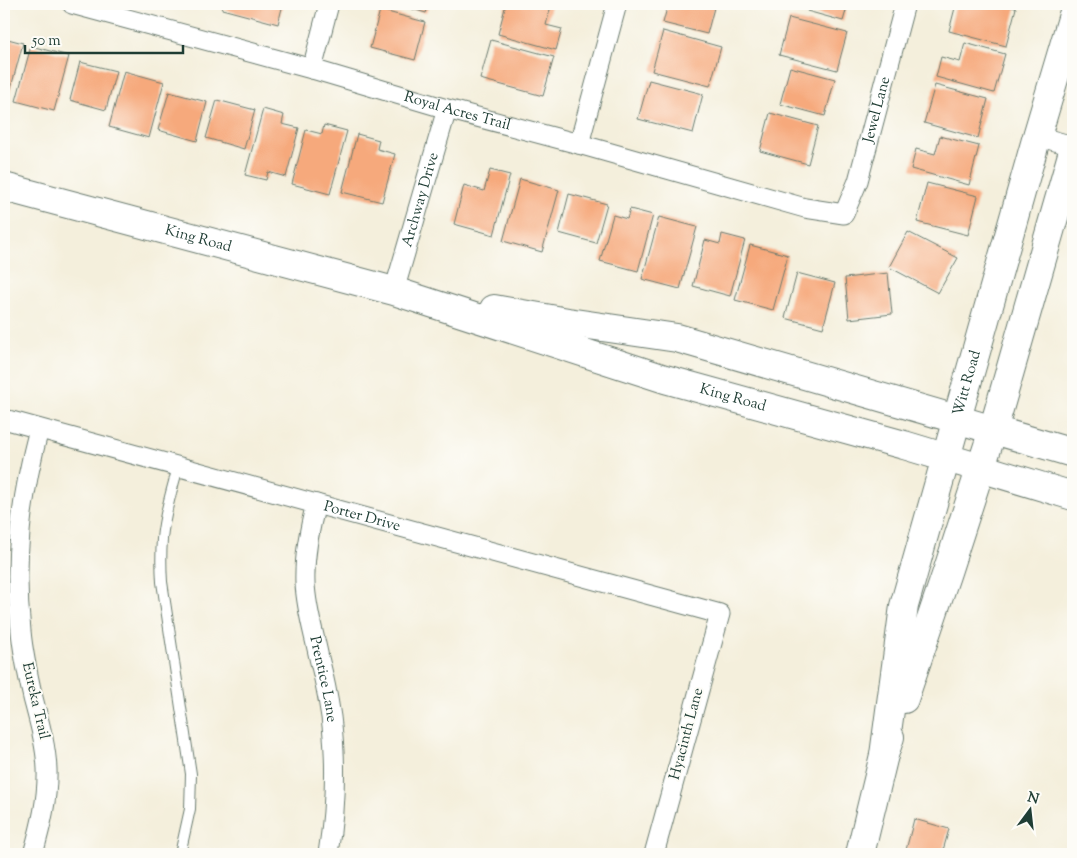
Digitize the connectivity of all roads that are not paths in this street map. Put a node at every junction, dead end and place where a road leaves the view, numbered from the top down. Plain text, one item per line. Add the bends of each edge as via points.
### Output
1 (72, 4) edge
2 (329, 4) edge
3 (617, 4) edge
4 (905, 4) edge
5 (1073, 15) edge
6 (312, 68) junction
7 (447, 109) junction
8 (1037, 136) junction
9 (579, 144) junction
10 (1073, 146) edge
11 (1073, 151) edge
12 (4, 186) edge
13 (844, 214) joint
14 (394, 291) junction
15 (4, 419) edge
16 (957, 419) junction
17 (39, 429) junction
18 (993, 430) junction
19 (1073, 453) edge
20 (946, 457) junction
21 (178, 467) junction
22 (980, 468) junction
23 (1073, 496) edge
24 (316, 504) junction
25 (720, 614) joint
26 (884, 755) junction
27 (33, 854) edge
28 (180, 854) edge
29 (328, 854) edge
30 (654, 854) edge
31 (860, 854) edge

1 - 6 street, Royal Acres Trail
2 - 6 street
3 - 9 street
4 - 13 street, Jewel Lane via 858,181
5 - 8 street, Witt Road
6 - 7 street, Royal Acres Trail
7 - 9 street, Royal Acres Trail
7 - 14 street, Archway Drive
8 - 10 street
8 - 16 street, Witt Road
9 - 13 street, Royal Acres Trail via 805,208
11 - 18 street, Witt Road
12 - 14 street, King Road
14 - 16 street, King Road via 677,338
14 - 20 street, King Road via 665,380
15 - 17 street, Porter Drive
16 - 18 street, King Road
16 - 20 street, Witt Road
17 - 21 street, Porter Drive
17 - 27 street, Eureka Trail via 22,508 17,570 21,633 47,768 45,807
18 - 19 street, King Road
18 - 22 street, Witt Road
20 - 22 street, King Road
20 - 26 street, Witt Road via 904,606
21 - 24 street, Porter Drive
21 - 28 lane via 166,515 161,560 192,774 190,809
22 - 23 street, King Road
22 - 26 street, Witt Road
24 - 25 street, Porter Drive
24 - 29 street, Prentice Lane via 307,541 305,583 306,603 331,718 334,787
25 - 30 street, Hyacinth Lane
26 - 31 street, Witt Road

